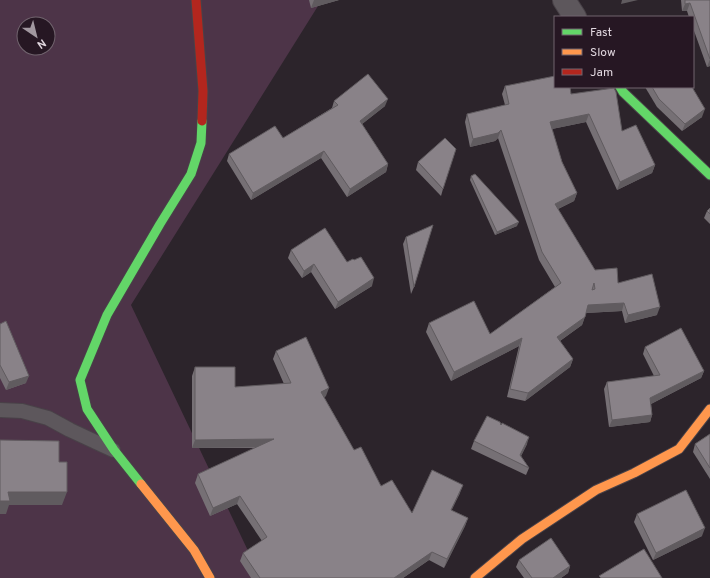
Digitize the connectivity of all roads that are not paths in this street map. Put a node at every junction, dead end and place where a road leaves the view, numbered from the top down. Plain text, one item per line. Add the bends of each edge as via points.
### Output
1 (196, 0) edge
2 (564, 0) edge
3 (574, 16) edge
4 (621, 88) edge
5 (710, 175) edge
6 (710, 409) edge
7 (0, 410) edge
8 (114, 450) junction
9 (210, 578) edge
10 (475, 578) edge

1 - 8 street via 203,91 201,143 191,174 106,315 80,380 87,409
2 - 3 street
4 - 5 street
6 - 10 street via 679,449 596,490 522,539
7 - 8 lane via 22,411 48,418
8 - 9 street via 194,550

